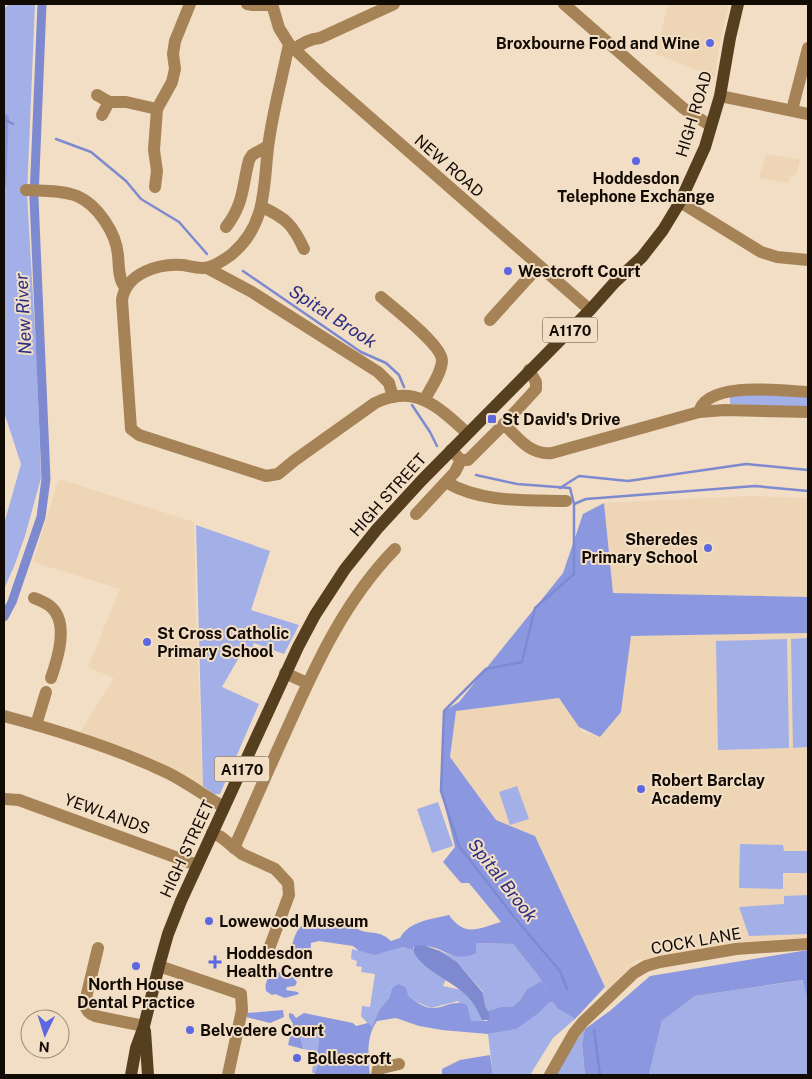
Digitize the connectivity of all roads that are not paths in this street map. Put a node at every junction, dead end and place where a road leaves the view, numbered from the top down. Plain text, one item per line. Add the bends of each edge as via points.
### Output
1 (190, 4) edge
2 (247, 4) edge
3 (272, 4) edge
4 (394, 4) edge
5 (564, 4) edge
6 (738, 4) edge
7 (374, 8) edge
8 (320, 38) junction
9 (292, 47) junction
10 (808, 48) edge
11 (307, 61) junction
12 (97, 95) dead end
13 (720, 96) junction
14 (109, 102) junction
15 (157, 108) junction
16 (792, 110) junction
17 (808, 114) edge
18 (102, 115) dead end
19 (711, 126) junction
20 (268, 146) junction
21 (155, 187) dead end
22 (26, 190) dead end
23 (680, 202) junction
24 (262, 207) junction
25 (226, 227) dead end
26 (304, 249) dead end
27 (808, 260) edge
28 (539, 266) junction
29 (207, 268) junction
30 (126, 288) junction
31 (381, 297) dead end
32 (590, 310) junction
33 (490, 320) dead end
34 (530, 370) junction
35 (725, 391) junction
36 (808, 392) edge
37 (393, 397) junction
38 (424, 400) junction
39 (725, 410) junction
40 (699, 412) junction
41 (808, 412) edge
42 (504, 424) junction
43 (467, 433) junction
44 (451, 450) junction
45 (461, 460) junction
46 (446, 482) junction
47 (566, 501) dead end
48 (416, 514) dead end
49 (395, 549) dead end
50 (34, 598) dead end
51 (285, 673) junction
52 (51, 678) dead end
53 (307, 683) junction
54 (46, 692) dead end
55 (4, 716) edge
56 (36, 725) junction
57 (4, 799) edge
58 (224, 807) junction
59 (212, 833) junction
60 (234, 848) junction
61 (198, 865) junction
62 (808, 944) edge
63 (98, 948) dead end
64 (269, 949) dead end
65 (158, 971) junction
66 (144, 1026) junction
67 (399, 1064) dead end
68 (131, 1075) edge
69 (148, 1075) edge
70 (228, 1075) edge
71 (377, 1075) edge
72 (550, 1075) edge

1 - 15 street via 174,48 174,76
2 - 3 street
3 - 9 street, NEW ROAD via 279,28
4 - 7 street
5 - 19 street via 683,108
6 - 13 main road, HIGH ROAD / A1170
7 - 8 street
8 - 9 street
8 - 11 street
9 - 11 street, NEW ROAD
9 - 20 street
10 - 16 street
11 - 28 street, NEW ROAD
12 - 14 street
13 - 16 street
13 - 19 main road, HIGH ROAD / A1170
14 - 15 street
14 - 18 street
15 - 21 street
16 - 17 street
19 - 23 main road, HIGH ROAD / A1170
20 - 24 street
20 - 25 street via 249,160 242,197
22 - 30 street via 81,198 96,212 109,226 116,245 121,281
23 - 27 street via 761,252
23 - 32 main road, A1170 via 642,257
24 - 26 street via 290,224
24 - 29 street via 244,241 225,259
28 - 32 street, NEW ROAD
28 - 33 street
29 - 30 street via 176,265 153,268 138,275
29 - 37 street via 252,292 378,372 389,383
30 - 37 street via 122,300 130,425 136,434 270,476 278,474 375,403
31 - 38 street via 429,339 441,354 440,368
32 - 34 main road, A1170
34 - 42 street via 536,389
34 - 43 main road, A1170
35 - 36 street
35 - 39 street
35 - 40 street via 712,396
37 - 38 street
38 - 43 street via 442,410
39 - 40 street
39 - 41 street
40 - 42 street via 547,454 529,448
42 - 45 street via 471,458
43 - 44 main road, A1170
44 - 45 street
44 - 51 main road, HIGH STREET / A1170 via 361,548 315,615
45 - 46 street via 458,469
46 - 47 street via 463,491 484,496
46 - 48 street
49 - 53 street via 365,582 345,611
50 - 52 street via 51,607 59,619 61,636
51 - 53 street
51 - 58 main road, HIGH STREET / A1170
53 - 60 street
54 - 56 street
55 - 56 street
56 - 58 street via 79,737 144,762
57 - 61 street, YEWLANDS via 19,800
58 - 59 main road, HIGH STREET / A1170
59 - 60 street
59 - 61 main road, HIGH STREET / A1170
60 - 64 street via 275,869 288,883 289,895
61 - 65 main road, HIGH STREET / A1170 via 174,919
62 - 72 street, COCK LANE via 736,949 646,966 583,1022
63 - 66 street via 86,1009 92,1015
65 - 66 main road, HIGH STREET / A1170
65 - 70 street via 241,998 242,1010
66 - 68 main road, HIGH STREET
66 - 69 main road, HIGH STREET
67 - 71 street via 378,1069

